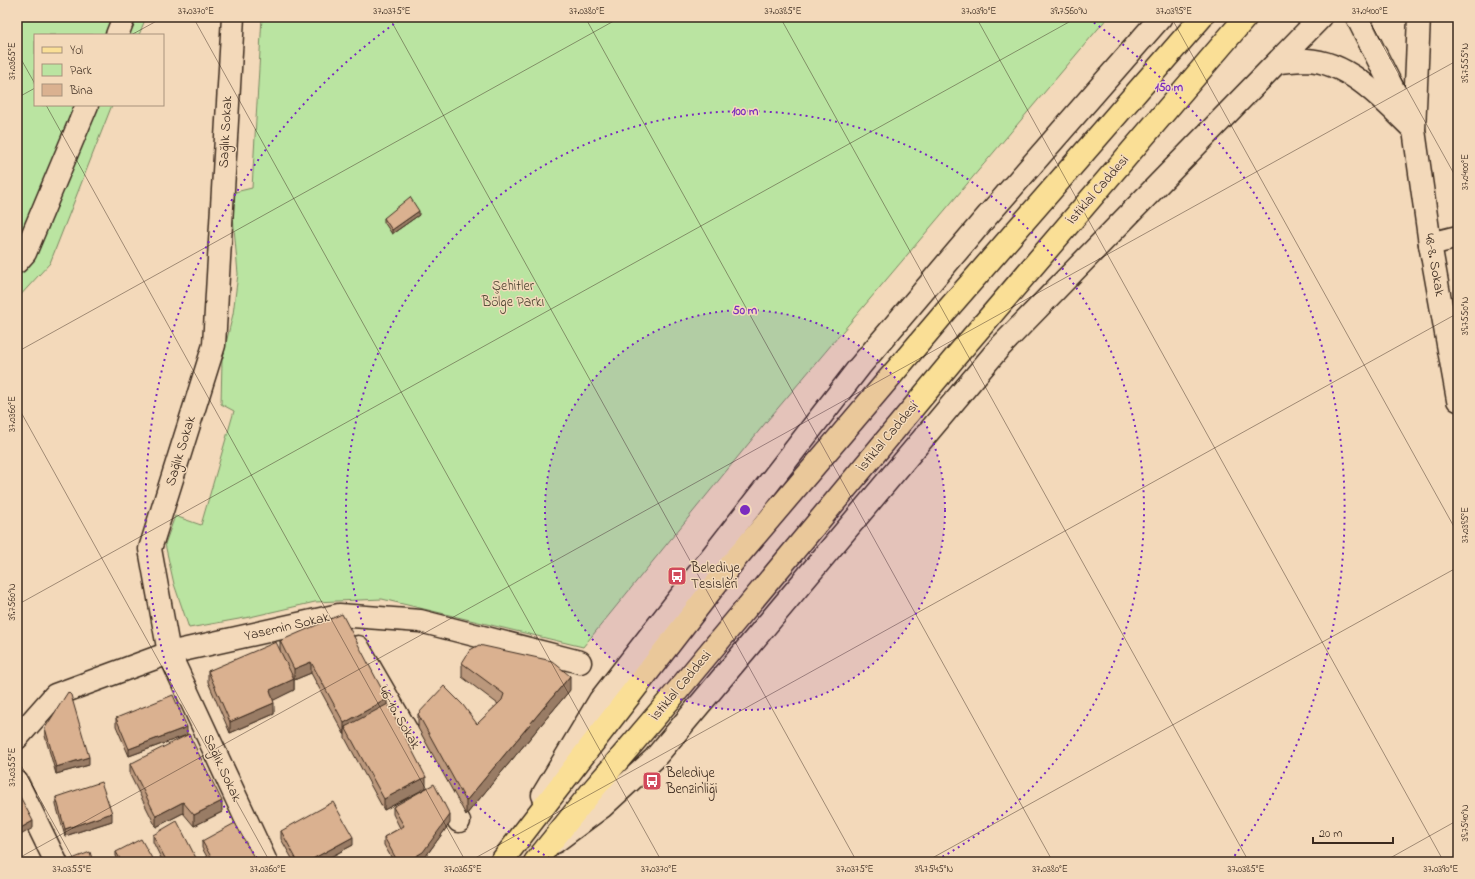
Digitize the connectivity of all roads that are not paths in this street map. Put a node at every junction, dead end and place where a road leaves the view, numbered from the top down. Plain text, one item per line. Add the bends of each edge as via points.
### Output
1 (124, 17) edge
2 (232, 17) edge
3 (1161, 17) edge
4 (1202, 17) edge
5 (1246, 17) edge
6 (1321, 17) edge
7 (1357, 17) edge
8 (1420, 17) edge
9 (117, 34) edge
10 (1279, 62) junction
11 (87, 106) edge
12 (1414, 130) junction
13 (1458, 237) edge
14 (1430, 244) junction
15 (17, 262) edge
16 (1458, 400) edge
17 (339, 615) junction
18 (169, 653) junction
19 (580, 662) dead end
20 (17, 738) edge
21 (17, 782) edge
22 (459, 821) dead end
23 (529, 827) junction
24 (541, 856) edge
25 (56, 862) edge
26 (266, 862) edge
27 (501, 862) edge

1 - 9 street
2 - 18 street, Sağlık Sokak via 214,345 150,549
3 - 23 street via 855,372 600,700 541,798
4 - 23 main road via 733,562
5 - 24 main road, İstiklal Caddesi via 957,355 592,790
6 - 10 street
7 - 12 street
8 - 12 street
10 - 12 street via 1309,60 1336,67 1365,83
10 - 24 street via 999,348 654,759 602,807
11 - 15 street via 25,253
12 - 14 street, 48-8. Sokak
13 - 14 street
14 - 16 street, 48-8. Sokak
17 - 18 street, Yasemin Sokak
17 - 19 street, Yasemin Sokak via 420,621
17 - 22 street, 46-10. Sokak
18 - 20 street, Yasemin Sokak via 55,696
18 - 26 street, Sağlık Sokak
21 - 25 street
23 - 27 main road

